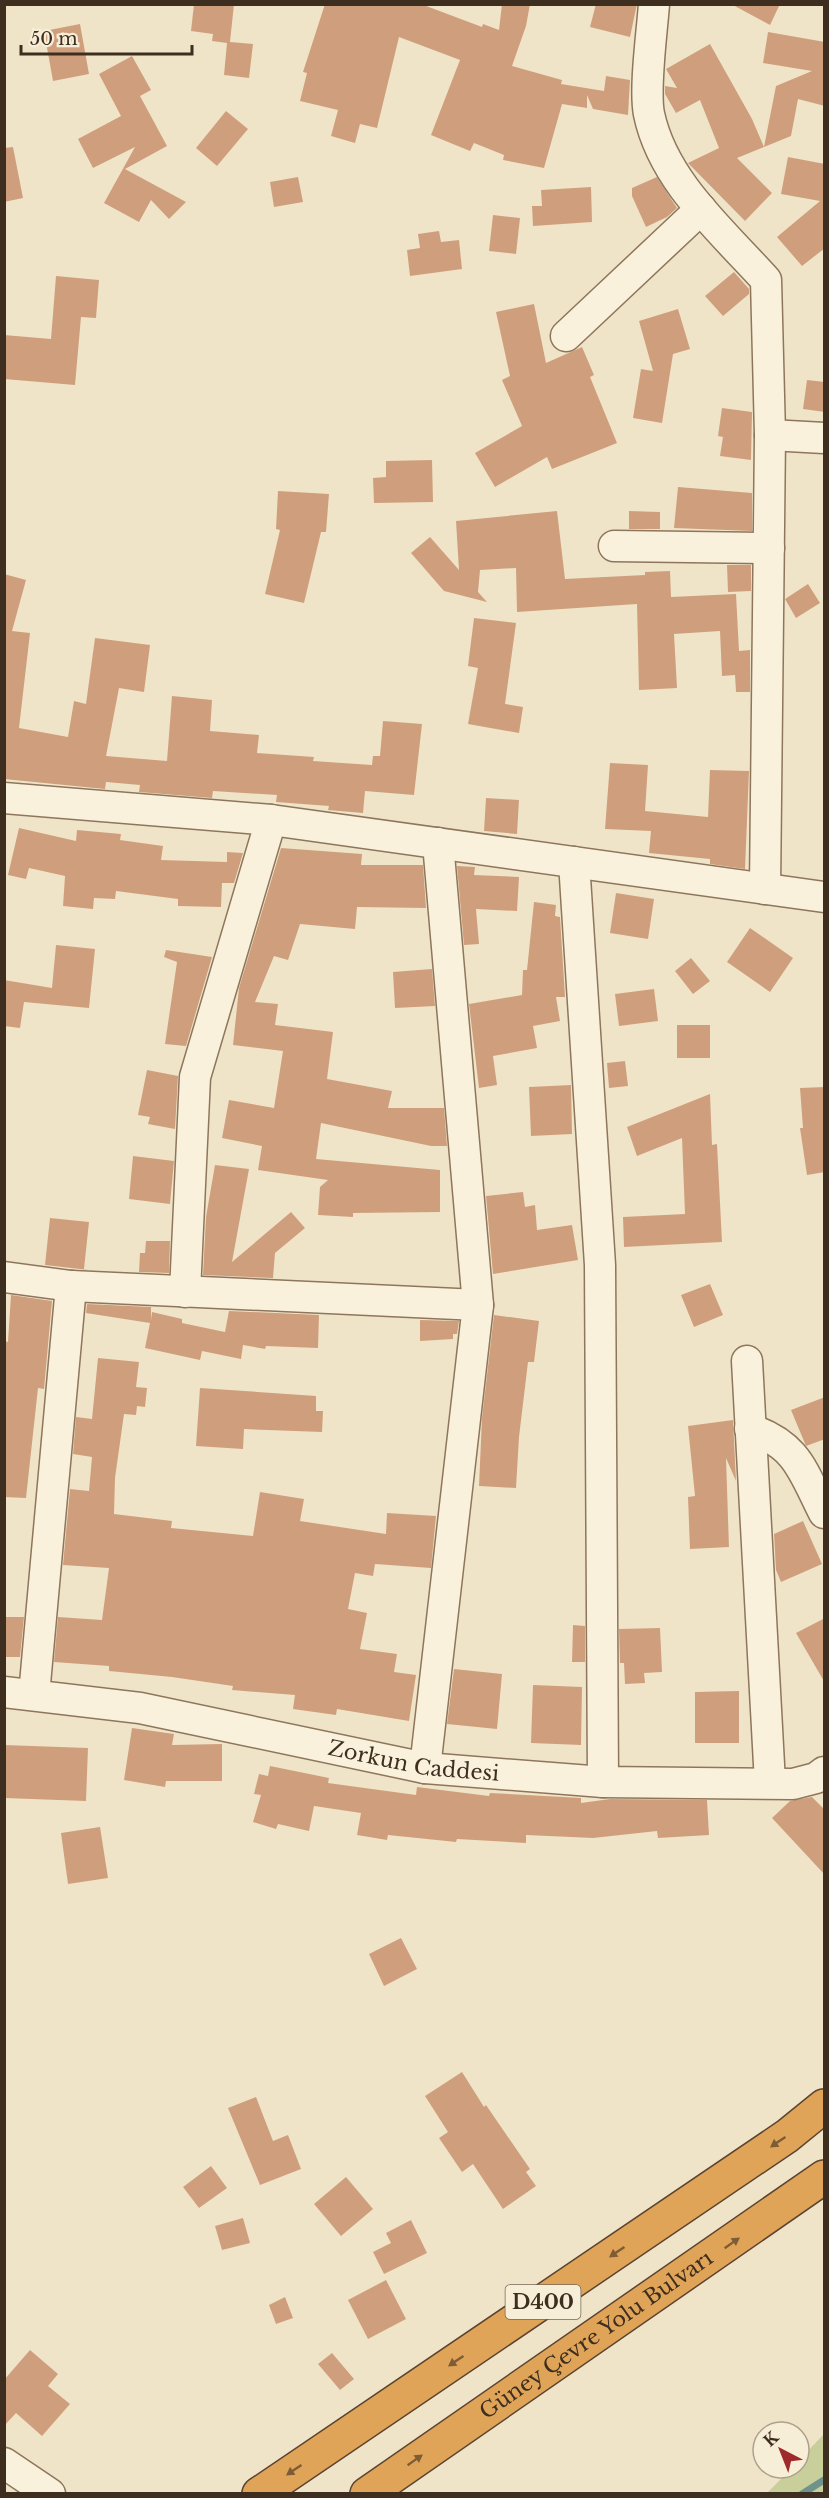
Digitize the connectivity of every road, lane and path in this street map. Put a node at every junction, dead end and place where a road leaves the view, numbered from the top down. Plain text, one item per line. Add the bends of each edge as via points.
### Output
1 (654, 4) edge
2 (701, 209) junction
3 (566, 336) dead end
4 (770, 435) junction
5 (825, 438) edge
6 (614, 546) dead end
7 (769, 548) junction
8 (4, 798) edge
9 (271, 820) junction
10 (438, 843) junction
11 (574, 862) junction
12 (765, 889) junction
13 (825, 897) edge
14 (4, 1277) edge
15 (71, 1286) junction
16 (185, 1292) junction
17 (478, 1305) junction
18 (747, 1361) dead end
19 (750, 1429) junction
20 (825, 1513) edge
21 (4, 1692) edge
22 (34, 1695) junction
23 (424, 1768) junction
24 (825, 1772) edge
25 (603, 1782) junction
26 (770, 1783) junction
27 (825, 2106) edge
28 (825, 2177) edge
29 (4, 2463) edge
30 (50, 2493) edge
31 (259, 2493) edge
32 (367, 2493) edge

1 - 2 street via 649,112 665,162
2 - 3 street
2 - 4 street via 766,280
4 - 5 street
4 - 7 street
6 - 7 street
7 - 12 street
8 - 9 street
9 - 10 street
9 - 16 street via 195,1077
10 - 11 street
10 - 17 street
11 - 12 street
11 - 25 street via 600,1265
12 - 13 street
14 - 15 street
15 - 16 street
15 - 22 street
16 - 17 street
17 - 23 street
18 - 19 street
19 - 20 street via 783,1444 799,1463
19 - 26 street
21 - 22 street, Zorkun Caddesi
22 - 23 street, Zorkun Caddesi via 140,1708
23 - 25 street, Zorkun Caddesi
24 - 26 street, Zorkun Caddesi via 793,1784
25 - 26 street, Zorkun Caddesi
27 -> 31 highway, D400 via 778,2142
32 -> 28 highway, Güney Çevre Yolu Bulvarı / D400
29 - 30 street

